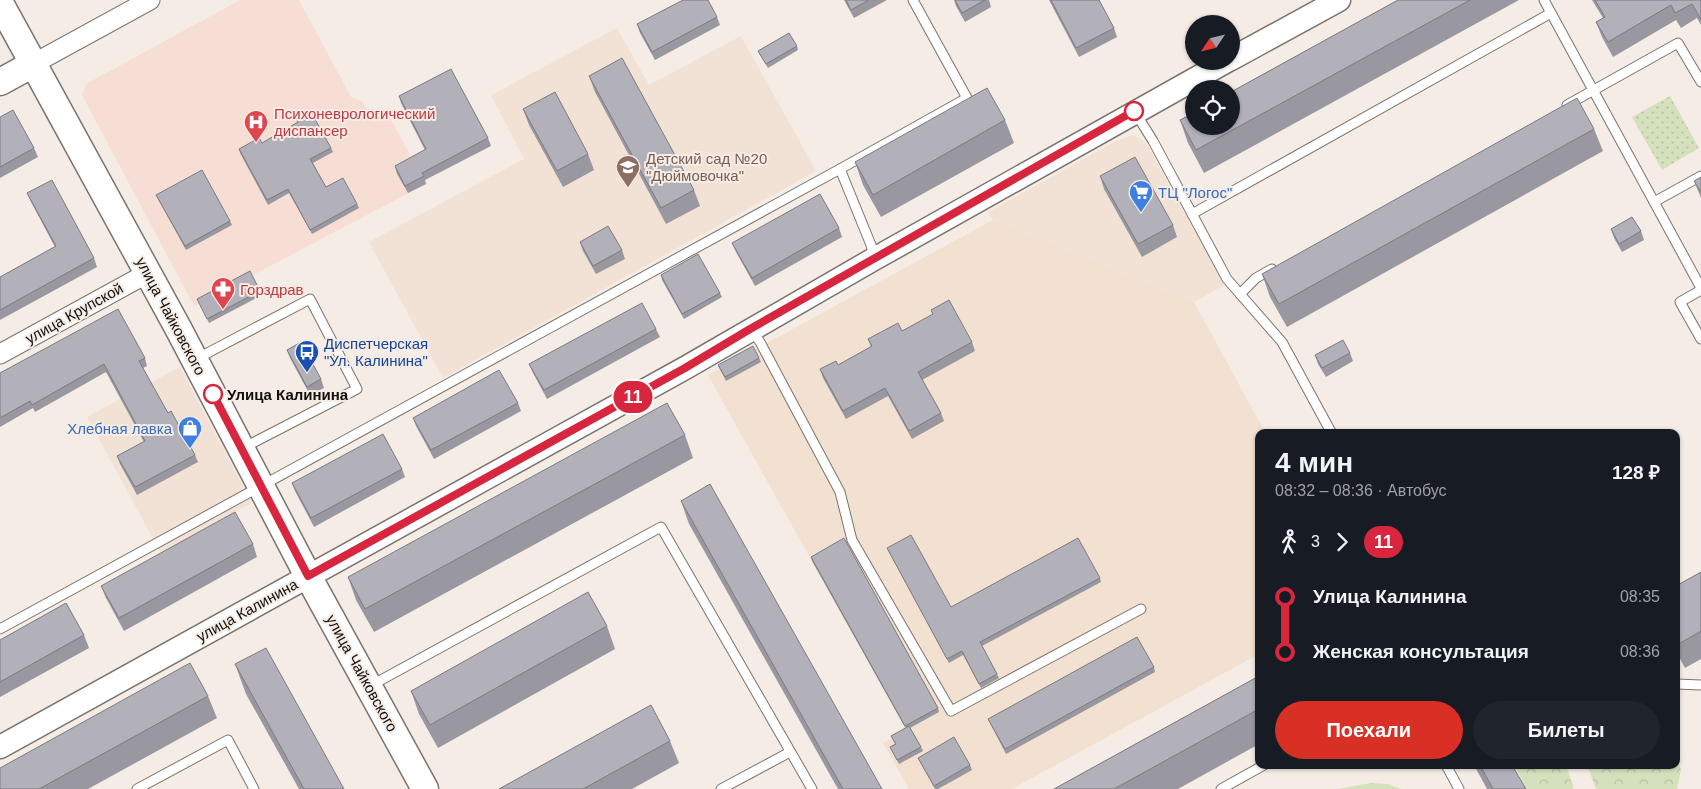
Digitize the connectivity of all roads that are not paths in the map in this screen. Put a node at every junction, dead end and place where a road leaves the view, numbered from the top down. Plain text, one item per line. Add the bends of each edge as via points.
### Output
1 (150, 0) edge
2 (914, 0) edge
3 (1339, 0) edge
4 (1544, 0) edge
5 (0, 3) edge
6 (1551, 13) junction
7 (1240, 54) edge
8 (33, 64) junction
9 (1210, 70) edge
10 (0, 82) edge
11 (1701, 82) edge
12 (1593, 90) junction
13 (1134, 111) junction
14 (1556, 111) edge
15 (840, 169) junction
16 (1701, 176) edge
17 (1654, 202) junction
18 (1192, 214) junction
19 (874, 259) junction
20 (1280, 264) edge
21 (148, 273) junction
22 (1701, 289) edge
23 (1240, 294) junction
24 (750, 329) junction
25 (1701, 338) edge
26 (0, 354) edge
27 (195, 360) junction
28 (1329, 429) edge
29 (242, 449) junction
30 (262, 486) junction
31 (308, 576) junction
32 (1141, 609) dead end
33 (0, 629) edge
34 (1680, 684) edge
35 (1701, 685) edge
36 (369, 687) junction
37 (0, 747) edge
38 (790, 752) junction
39 (1257, 769) edge
40 (1448, 769) edge
41 (137, 789) edge
42 (254, 789) edge
43 (425, 789) edge
44 (721, 789) edge
45 (812, 789) edge
46 (1221, 789) edge
47 (1459, 789) edge

1 - 8 street
2 - 15 lane via 967,98
3 - 7 street
4 - 6 lane
5 - 8 main road, улица Чайковского
6 - 12 lane
6 - 18 lane
8 - 10 main road
8 - 21 main road, улица Чайковского
9 - 13 street, улица Калинина
11 - 12 lane via 1678,43
12 - 14 lane
12 - 17 lane
13 - 18 lane
13 - 19 street, улица Калинина
15 - 19 lane
15 - 30 lane
16 - 17 lane
17 - 22 lane
18 - 23 lane via 1227,279
19 - 24 street, улица Калинина
20 - 23 lane via 1256,278
21 - 26 street, улица Крупской
21 - 27 main road, улица Чайковского
22 - 25 lane via 1680,302
23 - 28 lane via 1282,342
24 - 31 street, улица Калинина
24 - 32 lane via 840,492 852,540 951,711
27 - 29 main road, улица Чайковского
27 - 29 lane via 310,299 357,389
29 - 30 main road, улица Чайковского
30 - 31 main road, улица Чайковского
30 - 33 lane
31 - 36 main road, улица Чайковского
31 - 37 street, улица Калинина
34 - 35 lane
36 - 38 lane via 660,526
36 - 43 main road, улица Чайковского
38 - 44 lane
38 - 45 lane
39 - 46 lane
40 - 47 lane
41 - 42 lane via 228,740

